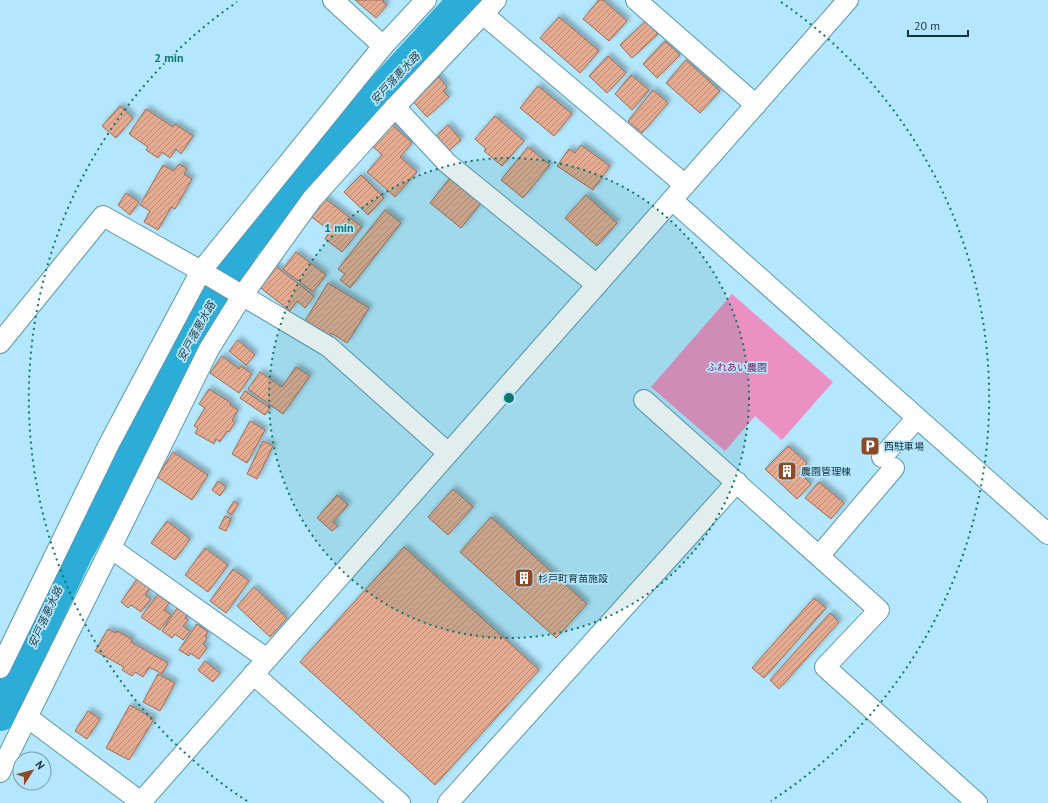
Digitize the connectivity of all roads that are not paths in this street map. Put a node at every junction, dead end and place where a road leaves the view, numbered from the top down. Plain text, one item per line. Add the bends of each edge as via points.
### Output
1 (333, 0) edge
2 (426, 0) edge
3 (496, 0) edge
4 (636, 0) edge
5 (848, 0) edge
6 (483, 14) junction
7 (383, 46) junction
8 (756, 105) junction
9 (395, 107) junction
10 (685, 184) junction
11 (672, 200) junction
12 (205, 274) junction
13 (597, 285) junction
14 (239, 294) junction
15 (0, 343) edge
16 (644, 400) dead end
17 (917, 418) junction
18 (448, 453) junction
19 (736, 482) junction
20 (1048, 534) edge
21 (112, 549) junction
22 (820, 556) junction
23 (267, 659) junction
24 (0, 668) edge
25 (253, 674) junction
26 (27, 717) junction
27 (0, 772) edge
28 (400, 803) edge
29 (448, 803) edge
30 (977, 803) edge

1 - 7 street
2 - 7 street
3 - 6 street
4 - 8 street
5 - 8 street
6 - 9 street
6 - 10 street
7 - 12 street
8 - 10 street
9 - 13 street via 447,163
9 - 14 street via 312,199
10 - 11 street
11 - 13 street
11 - 17 street
12 - 14 street
12 - 15 street via 103,216
12 - 24 street via 109,444
13 - 18 street
14 - 18 street via 329,347
14 - 21 street
16 - 19 street
17 - 20 street
17 - 22 street
18 - 23 street
19 - 22 street
19 - 29 street
21 - 23 street
21 - 26 street
22 - 30 street via 879,610 825,667
23 - 25 street
25 - 26 street via 141,802
25 - 28 street
26 - 27 street

